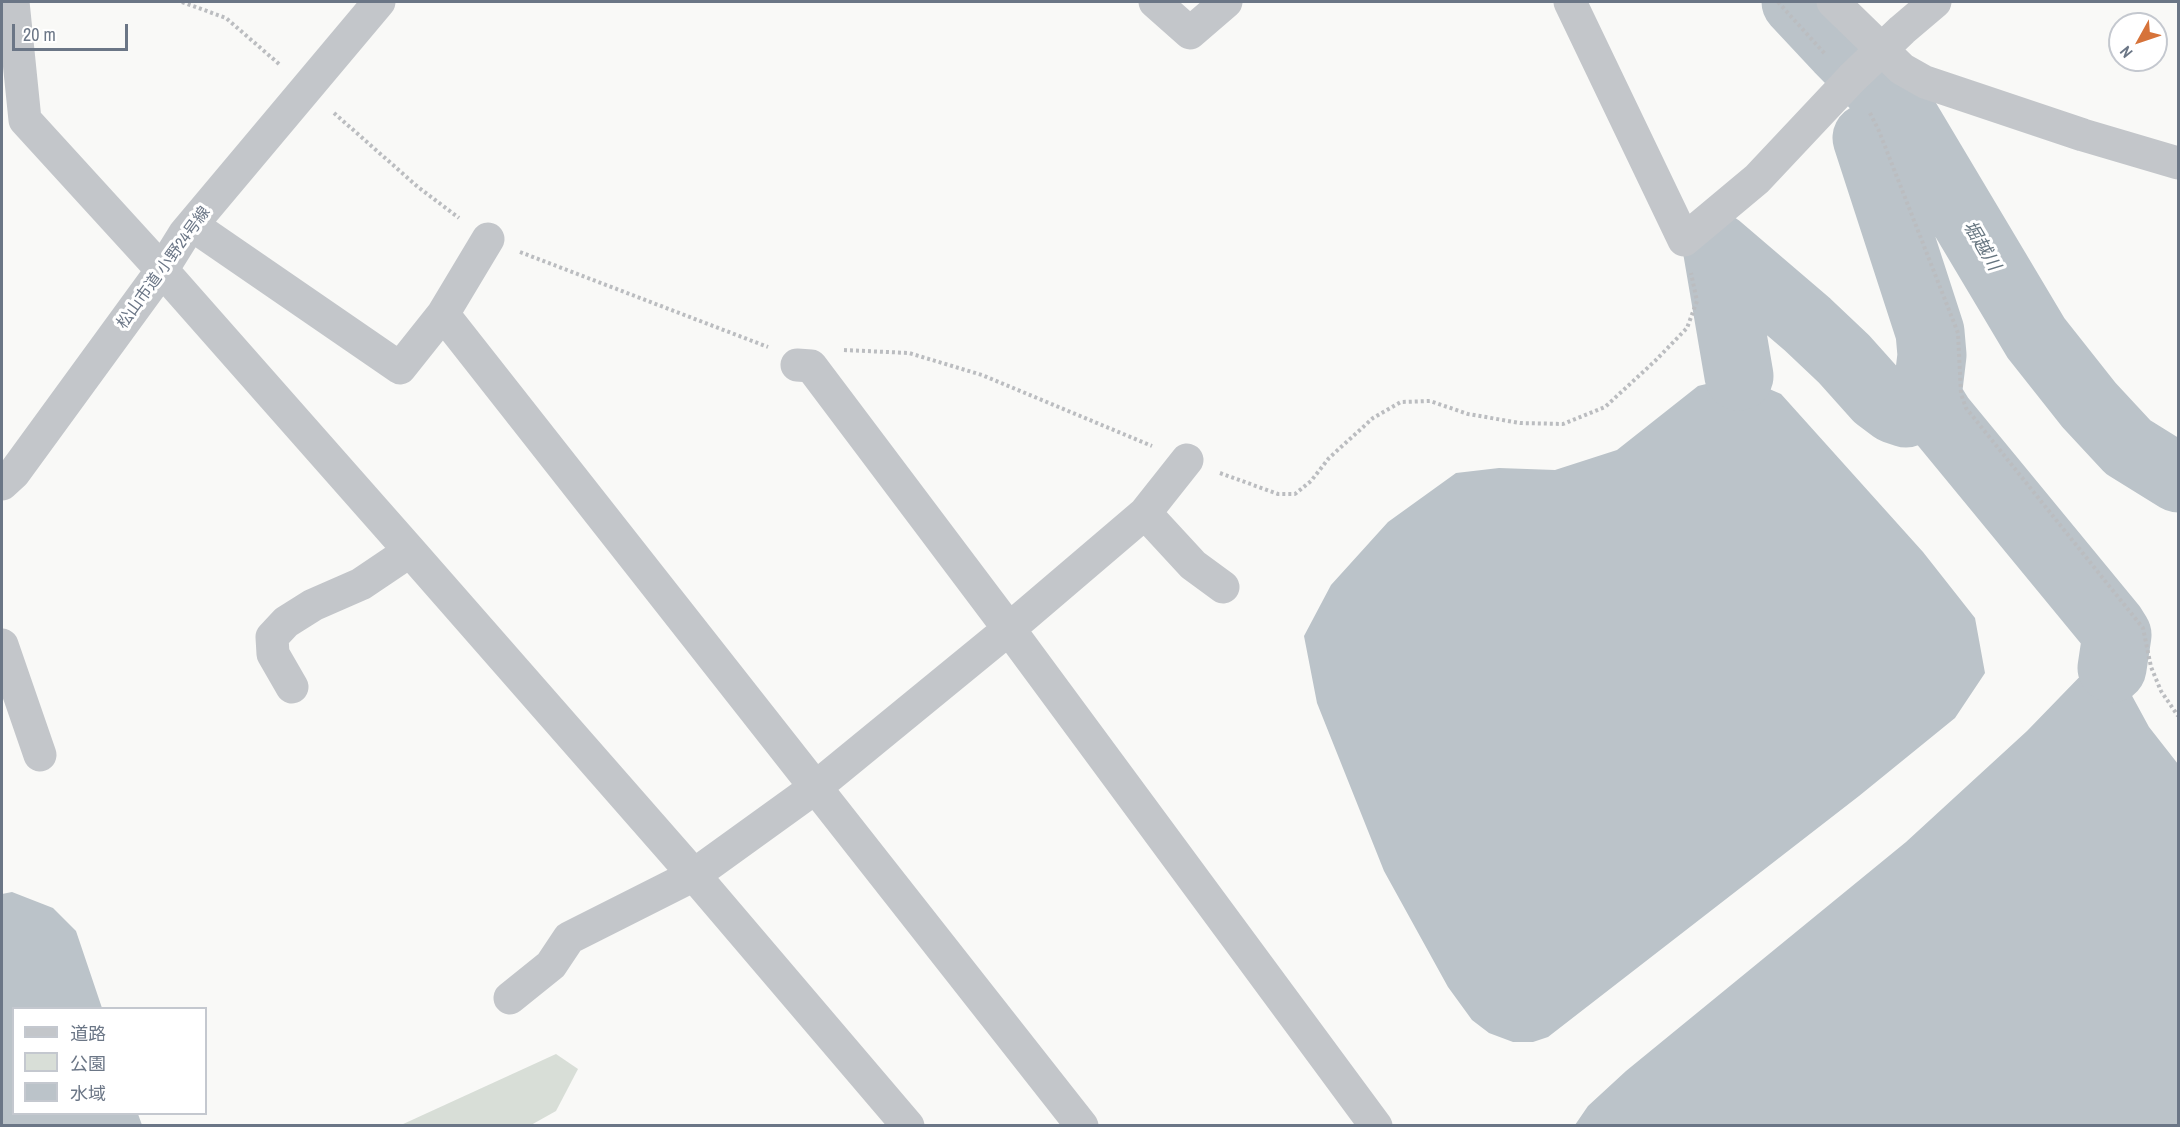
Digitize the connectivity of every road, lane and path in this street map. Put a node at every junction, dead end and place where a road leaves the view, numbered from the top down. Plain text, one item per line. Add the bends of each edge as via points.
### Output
1 (14, 2) edge
2 (182, 2) edge
3 (379, 2) edge
4 (1155, 2) edge
5 (1226, 2) edge
6 (1570, 2) edge
7 (1778, 2) edge
8 (1833, 2) edge
9 (1935, 2) edge
10 (1864, 67) junction
11 (307, 88) junction
12 (2178, 163) edge
13 (192, 225) junction
14 (488, 239) junction
15 (1683, 240) junction
16 (162, 270) junction
17 (443, 314) junction
18 (836, 350) dead end
19 (786, 357) joint
20 (1187, 460) junction
21 (2, 484) edge
22 (1145, 513) junction
23 (410, 551) junction
24 (1223, 587) dead end
25 (1009, 629) junction
26 (2, 645) edge
27 (292, 687) dead end
28 (2178, 716) edge
29 (40, 756) dead end
30 (816, 787) junction
31 (694, 875) junction
32 (510, 998) dead end
33 (908, 1125) edge
34 (1082, 1125) edge
35 (1376, 1125) edge

1 - 16 street via 25,120
2 - 11 path via 226,18
3 - 11 street, 松山市道 小野24号線
4 - 5 street via 1190,33
6 - 15 street
7 - 10 path
8 - 10 street
9 - 10 street
10 - 12 street via 1902,69 1925,81 2083,135
10 - 15 street via 1757,179
10 - 28 path via 1865,104 1880,131 1958,333 1961,394 1966,408 2143,628 2151,667
11 - 13 street, 松山市道 小野24号線
11 - 14 path via 418,187
13 - 16 street, 松山市道 小野24号線
13 - 17 street via 400,368
14 - 17 street
14 - 19 path
15 - 20 path via 1697,301 1687,328 1605,407 1563,424 1520,423 1468,414 1430,401 1401,402 1373,418 1295,494 1278,494
16 - 21 street, 松山市道 小野24号線 via 14,473
16 - 23 street
17 - 30 street
18 - 20 path via 909,353 982,375
19 - 25 street via 811,366
20 - 22 street
22 - 24 street via 1193,565
22 - 25 street
23 - 27 street via 361,584 313,605 286,622 272,637 273,654
23 - 31 street
25 - 30 street
25 - 35 street
26 - 29 street
30 - 31 street
30 - 34 street
31 - 32 street via 569,938 551,965
31 - 33 street

